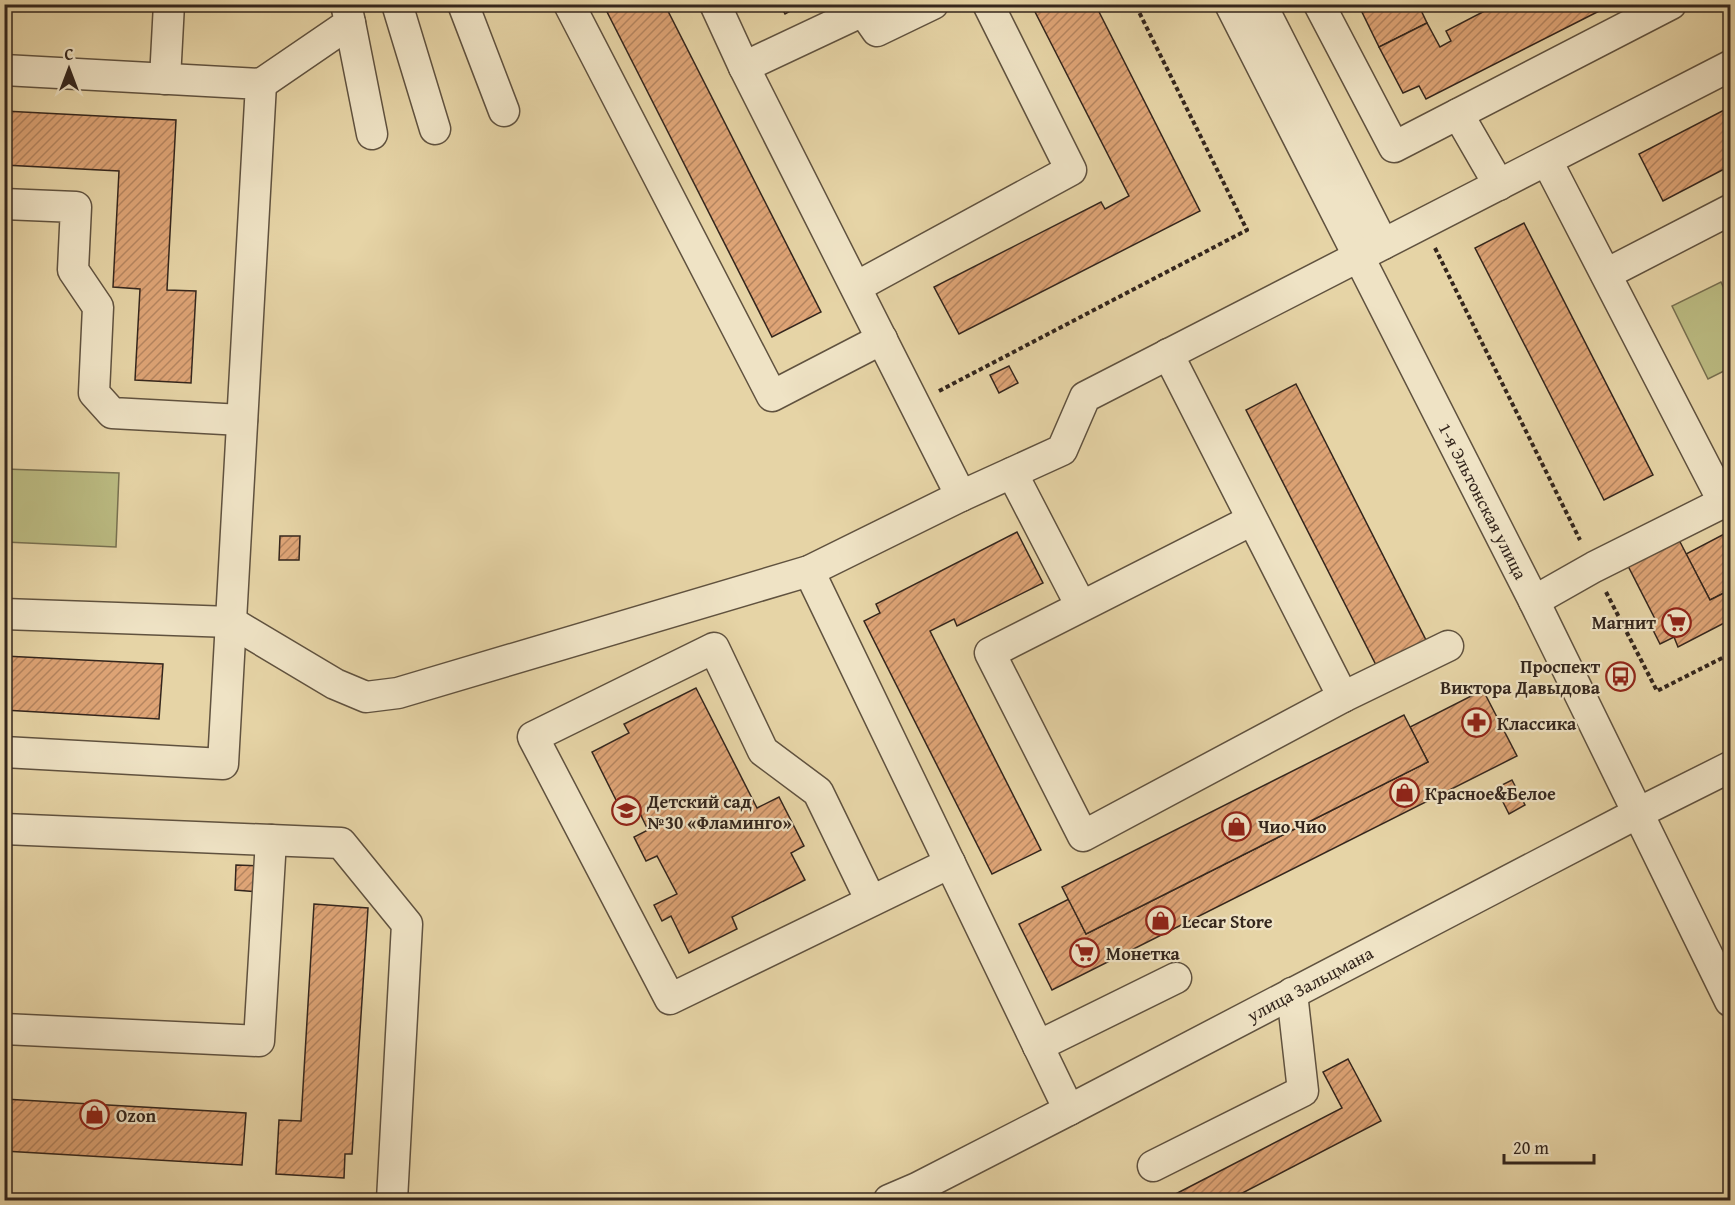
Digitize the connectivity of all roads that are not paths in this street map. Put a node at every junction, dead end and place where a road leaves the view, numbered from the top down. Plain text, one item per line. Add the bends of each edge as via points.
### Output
1 (169, 4) edge
2 (396, 4) edge
3 (463, 4) edge
4 (569, 4) edge
5 (715, 4) edge
6 (933, 4) edge
7 (988, 4) edge
8 (1230, 4) edge
9 (1261, 4) edge
10 (1319, 4) edge
11 (1671, 4) edge
12 (348, 14) edge
13 (1731, 66) edge
14 (744, 67) junction
15 (4, 70) edge
16 (165, 79) junction
17 (261, 84) junction
18 (504, 111) dead end
19 (1458, 114) junction
20 (435, 129) dead end
21 (372, 134) dead end
22 (1547, 161) junction
23 (1499, 185) junction
24 (4, 204) edge
25 (1731, 210) edge
26 (1371, 250) junction
27 (1605, 274) junction
28 (856, 287) junction
29 (882, 339) junction
30 (1168, 354) junction
31 (242, 420) junction
32 (1012, 473) junction
33 (962, 496) junction
34 (1727, 501) edge
35 (1252, 520) junction
36 (809, 571) junction
37 (1534, 601) junction
38 (1081, 606) junction
39 (4, 614) edge
40 (231, 622) junction
41 (1448, 646) dead end
42 (1343, 697) junction
43 (4, 752) edge
44 (1731, 766) edge
45 (1638, 813) junction
46 (4, 830) edge
47 (271, 840) junction
48 (950, 863) junction
49 (871, 901) junction
50 (1176, 978) dead end
51 (1292, 993) junction
52 (1731, 1001) edge
53 (4, 1029) edge
54 (1038, 1046) junction
55 (1069, 1110) junction
56 (1153, 1166) dead end
57 (920, 1194) edge
58 (392, 1200) edge
59 (889, 1200) edge

1 - 16 street
2 - 20 street
3 - 18 street
4 - 29 street via 772,396
5 - 14 street
6 - 14 street via 877,31 862,11
7 - 28 street via 1071,170
8 - 26 street, 1-я Эльтонская улица
9 - 26 street
10 - 19 street via 1394,147
11 - 19 street
12 - 17 street
12 - 21 street
13 - 22 street
14 - 28 street
15 - 16 street
16 - 17 street
17 - 31 street
19 - 23 street
22 - 23 street
22 - 27 street
23 - 26 street
24 - 31 street via 76,207 73,270 98,307 94,393 112,413
25 - 27 street
26 - 30 street
26 - 37 street, 1-я Эльтонская улица
27 - 34 street
28 - 29 street
29 - 33 street
30 - 32 street via 1085,397 1062,450
30 - 35 street
31 - 40 street
32 - 33 street
32 - 38 street
33 - 36 street
34 - 37 street
35 - 38 street
35 - 42 street
36 - 40 street via 398,693 366,697 334,684
36 - 48 street
37 - 45 street, 1-я Эльтонская улица
38 - 42 street via 990,653 1083,836
39 - 40 street
40 - 43 street via 223,764
41 - 42 street
44 - 45 street, улица Зальцмана
45 - 51 street, улица Зальцмана
45 - 52 street, 1-я Эльтонская улица
46 - 47 street
47 - 53 street via 259,1041
47 - 58 street via 341,843 407,924
48 - 49 street
48 - 54 street
49 - 49 street via 669,999 533,737 714,648 763,751 818,792
50 - 54 street
51 - 55 street, улица Зальцмана
51 - 56 street via 1303,1091
54 - 55 street
55 - 57 street, улица Зальцмана
57 - 59 street, улица Зальцмана

